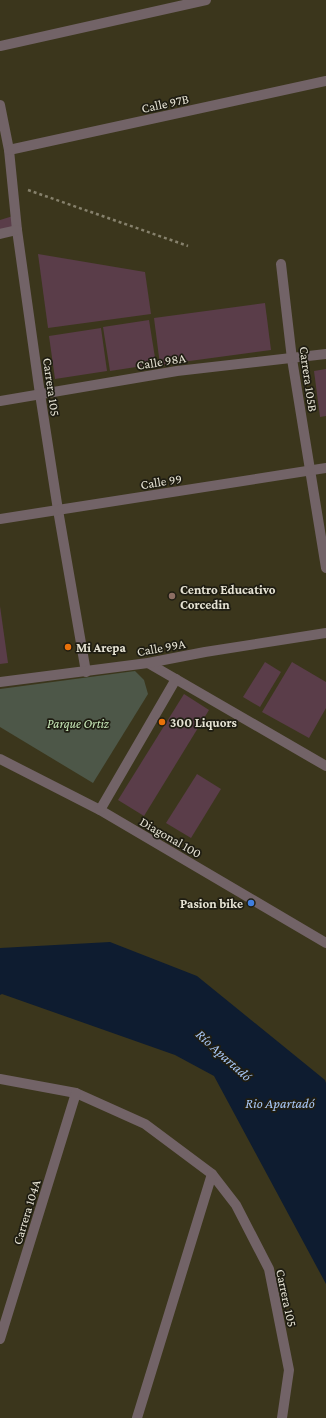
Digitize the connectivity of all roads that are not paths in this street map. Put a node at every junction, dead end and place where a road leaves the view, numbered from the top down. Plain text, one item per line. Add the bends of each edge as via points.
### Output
1 (206, 0) edge
2 (0, 46) edge
3 (326, 81) edge
4 (0, 105) edge
5 (9, 150) junction
6 (17, 230) junction
7 (0, 234) edge
8 (281, 264) dead end
9 (326, 354) edge
10 (292, 359) junction
11 (40, 394) junction
12 (0, 401) edge
13 (326, 468) edge
14 (309, 470) junction
15 (58, 510) junction
16 (0, 519) edge
17 (326, 568) edge
18 (326, 633) edge
19 (148, 663) junction
20 (86, 672) junction
21 (176, 679) junction
22 (0, 682) edge
23 (0, 758) edge
24 (326, 766) edge
25 (100, 810) junction
26 (326, 943) edge
27 (0, 1079) edge
28 (76, 1093) junction
29 (212, 1174) junction
30 (0, 1339) edge
31 (137, 1418) edge
32 (282, 1418) edge

1 - 2 street
3 - 5 street, Calle 97B
4 - 5 street, Carrera 105
5 - 6 street, Carrera 105
6 - 7 street
6 - 11 street, Carrera 105
8 - 10 street, Carrera 105B
9 - 10 street, Calle 98A
10 - 11 street, Calle 98A via 177,371
10 - 14 street, Carrera 105B
11 - 12 street, Calle 98A
11 - 15 street, Carrera 105
13 - 14 street, Calle 99
14 - 15 street, Calle 99
14 - 17 street, Carrera 105B
15 - 16 street, Calle 99
15 - 20 street, Carrera 105
18 - 19 street, Calle 99A
19 - 20 street, Calle 99A
19 - 21 street
20 - 22 street, Calle 99A
21 - 24 street
21 - 25 street
23 - 25 street, Diagonal 100
25 - 26 street, Diagonal 100
27 - 28 street, Carrera 105
28 - 29 street, Carrera 105 via 145,1124
28 - 30 street, Carrera 104A
29 - 31 street
29 - 32 street, Carrera 105 via 236,1205 269,1268 289,1370

